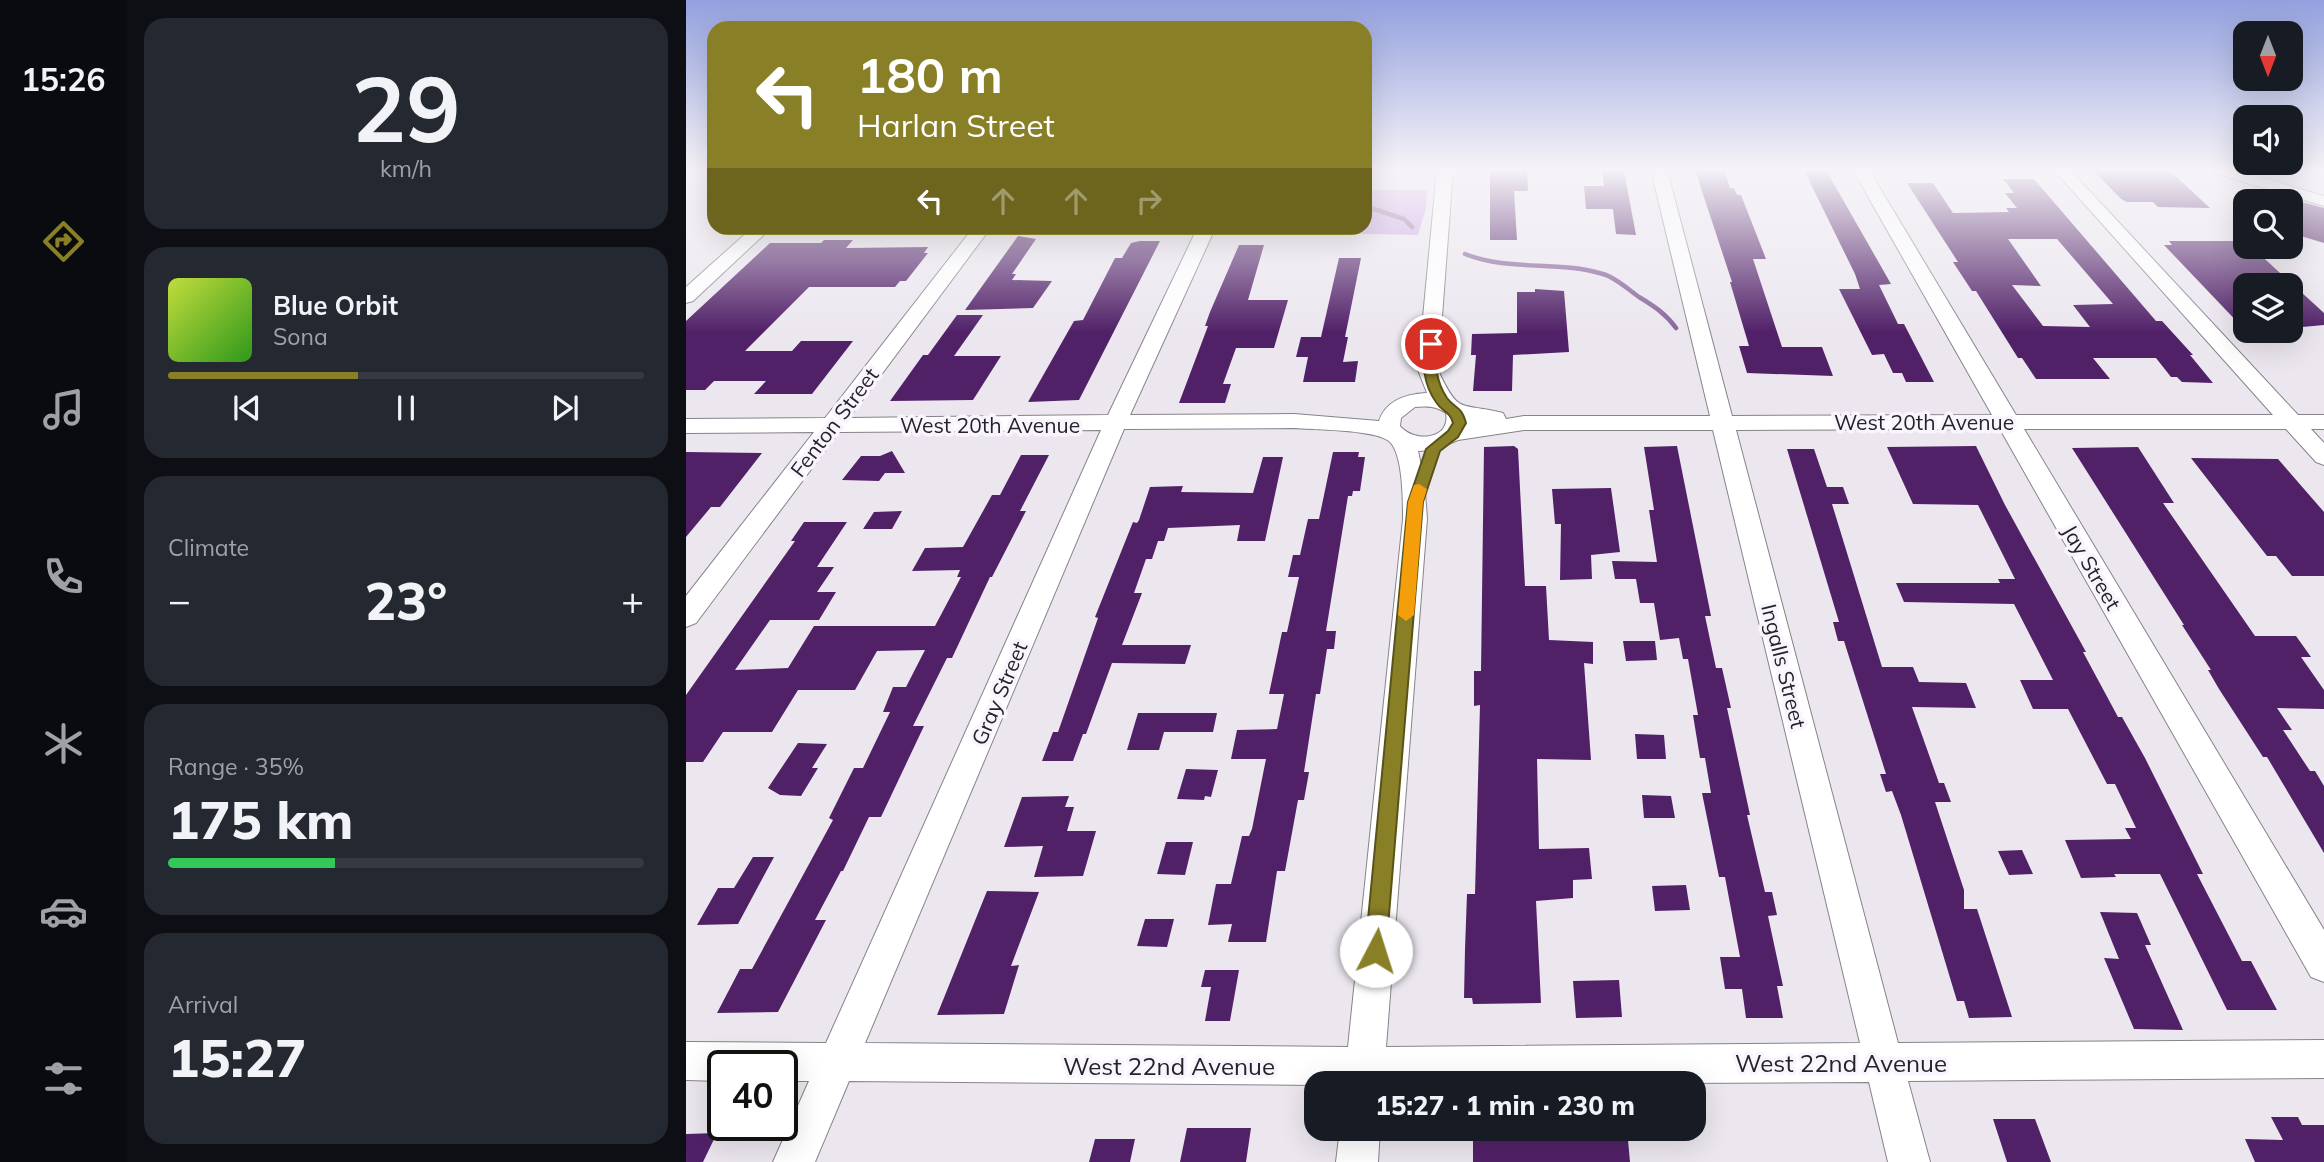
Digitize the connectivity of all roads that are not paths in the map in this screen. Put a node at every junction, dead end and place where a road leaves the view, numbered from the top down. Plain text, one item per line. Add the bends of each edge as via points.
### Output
1 (1441, 224) edge
2 (1672, 224) edge
3 (1892, 224) edge
4 (2112, 224) edge
5 (754, 235) edge
6 (976, 235) edge
7 (1203, 235) edge
8 (686, 297) edge
9 (1429, 370) junction
10 (1401, 406) junction
11 (1449, 406) junction
12 (1294, 421) junction
13 (2007, 422) junction
14 (2293, 422) junction
15 (2324, 422) edge
16 (1524, 423) junction
17 (1721, 423) junction
18 (1115, 424) junction
19 (832, 425) junction
20 (686, 426) edge
21 (1397, 436) junction
22 (1446, 438) junction
23 (2324, 457) edge
24 (1415, 502) junction
25 (686, 616) edge
26 (2324, 964) edge
27 (2324, 1059) edge
28 (686, 1061) edge
29 (838, 1063) junction
30 (1885, 1063) junction
31 (1365, 1071) edge
32 (1538, 1071) edge
33 (1304, 1074) edge
34 (1359, 1141) edge
35 (794, 1162) edge
36 (1357, 1162) edge
37 (1909, 1162) edge

1 - 9 street
2 - 17 street, Ingalls Street
3 - 13 street, Jay Street
4 - 14 street
5 - 8 street
6 - 19 street, Fenton Street
7 - 18 street, Gray Street
9 - 10 street
9 - 11 street
10 - 11 street via 1428,399
10 - 12 street, West 20th Avenue
10 - 21 street via 1389,421
11 - 16 street, West 20th Avenue
11 - 22 street via 1460,423
12 - 18 street, West 20th Avenue
12 - 21 street, West 20th Avenue via 1373,428
13 - 14 street, West 20th Avenue
13 - 17 street, West 20th Avenue
13 - 26 street, Jay Street
14 - 15 street, West 20th Avenue
14 - 23 street
16 - 17 street, West 20th Avenue
16 - 22 street, West 20th Avenue
17 - 30 street, Ingalls Street
18 - 19 street, West 20th Avenue
18 - 29 street, Gray Street
19 - 20 street, West 20th Avenue
19 - 25 street, Fenton Street
21 - 22 street via 1420,444
21 - 24 street via 1408,455
22 - 24 street via 1430,456
24 - 31 street
27 - 30 street, West 22nd Avenue
28 - 29 street, West 22nd Avenue
29 - 33 street, West 22nd Avenue
29 - 35 street, Gray Street
30 - 32 street, West 22nd Avenue
30 - 37 street, Ingalls Street
34 - 36 street

